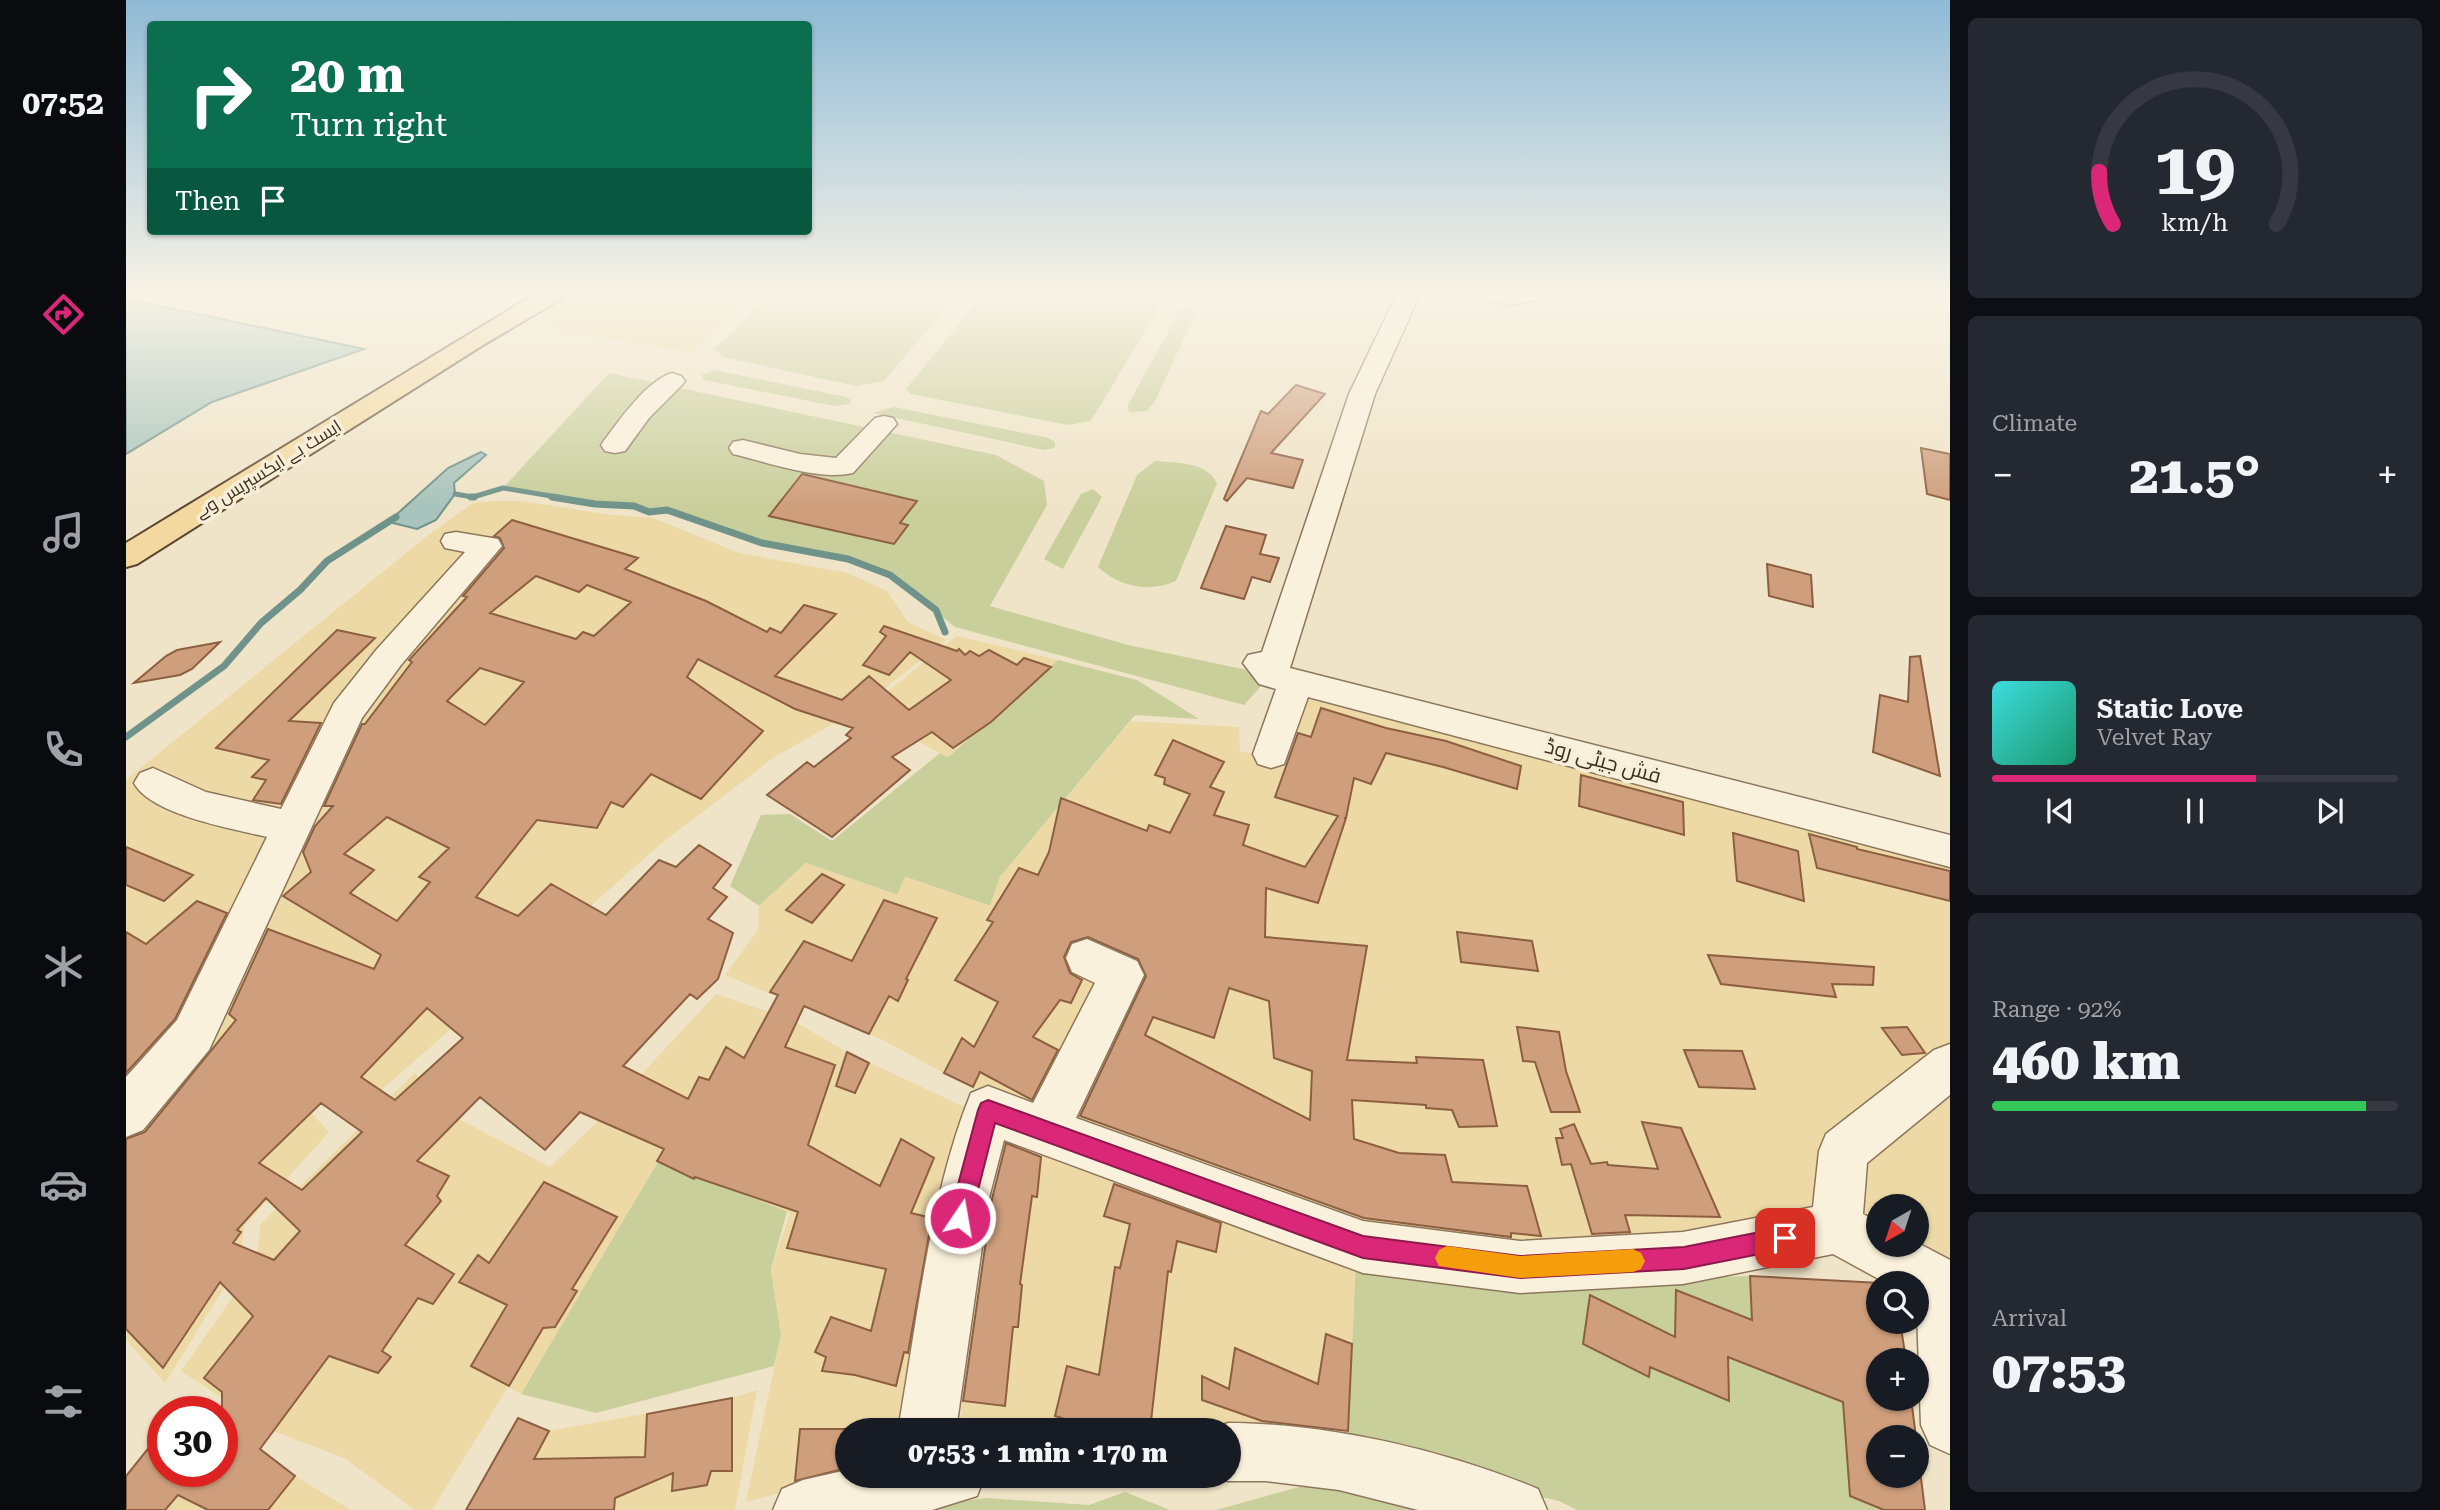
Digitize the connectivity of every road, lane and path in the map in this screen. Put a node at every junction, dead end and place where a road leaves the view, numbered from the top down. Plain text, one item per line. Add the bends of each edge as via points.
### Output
1 (407, 364) edge
2 (435, 364) edge
3 (1376, 364) edge
4 (672, 381) dead end
5 (884, 425) dead end
6 (615, 445) dead end
7 (743, 448) dead end
8 (126, 536) edge
9 (456, 541) dead end
10 (126, 557) edge
11 (1276, 673) junction
12 (1271, 754) dead end
13 (153, 783) dead end
14 (292, 827) junction
15 (1950, 850) edge
16 (1087, 958) dead end
17 (1950, 1066) edge
18 (126, 1113) edge
19 (1045, 1130) junction
20 (1836, 1228) junction
21 (936, 1418) edge
22 (1950, 1424) edge
23 (1241, 1452) edge
24 (866, 1488) edge
25 (803, 1510) edge
26 (1517, 1510) edge

1 - 8 main road, ایسٹ بے ایکسپریس وے
2 - 10 main road, ایسٹ بے ایکسپریس وے
3 - 11 street via 1362,394
4 - 6 street
5 - 7 street via 843,467
9 - 14 street via 487,546 346,712
11 - 12 street
11 - 15 street, فش جیٹی روڈ
13 - 14 street via 198,805
14 - 18 street via 193,1035
16 - 19 street via 1122,975
17 - 20 street via 1843,1151
19 - 20 street via 1363,1247 1520,1267 1684,1258
19 - 21 street via 988,1110 964,1198
20 - 22 street via 1945,1286
23 - 26 street via 1371,1467
24 - 25 street

